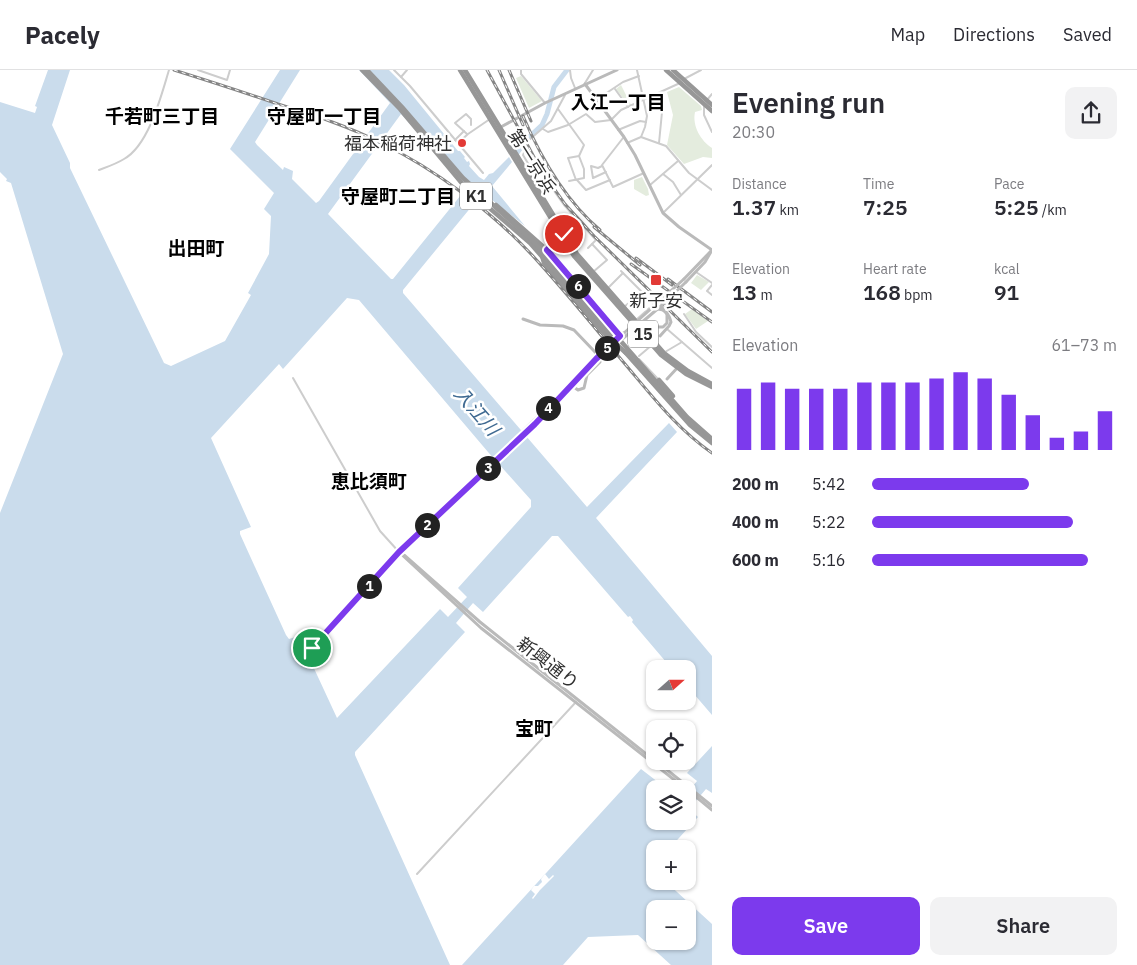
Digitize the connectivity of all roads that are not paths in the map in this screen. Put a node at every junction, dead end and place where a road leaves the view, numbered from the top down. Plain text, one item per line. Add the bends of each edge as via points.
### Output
1 (169, 70) edge
2 (198, 70) edge
3 (230, 70) edge
4 (362, 70) edge
5 (367, 70) edge
6 (394, 70) edge
7 (407, 70) edge
8 (460, 70) edge
9 (465, 70) edge
10 (521, 70) edge
11 (570, 70) edge
12 (593, 70) edge
13 (617, 70) edge
14 (637, 70) edge
15 (666, 70) edge
16 (673, 70) edge
17 (701, 70) edge
18 (639, 76) junction
19 (401, 77) junction
20 (682, 81) junction
21 (585, 84) junction
22 (575, 88) junction
23 (615, 89) junction
24 (566, 92) junction
25 (658, 94) junction
26 (712, 94) edge
27 (596, 100) junction
28 (644, 100) junction
29 (546, 102) junction
30 (706, 103) junction
31 (712, 105) edge
32 (628, 107) junction
33 (558, 109) junction
34 (712, 111) edge
35 (490, 119) junction
36 (611, 120) junction
37 (646, 122) junction
38 (471, 124) dead end
39 (568, 125) junction
40 (499, 128) junction
41 (544, 129) junction
42 (618, 130) junction
43 (464, 131) junction
44 (712, 132) edge
45 (467, 134) junction
46 (624, 137) junction
47 (641, 138) junction
48 (455, 140) junction
49 (458, 143) junction
50 (627, 143) junction
51 (659, 143) junction
52 (579, 156) junction
53 (517, 158) junction
54 (679, 160) junction
55 (602, 166) junction
56 (712, 166) edge
57 (99, 170) dead end
58 (528, 172) junction
59 (606, 172) junction
60 (483, 173) dead end
61 (644, 173) junction
62 (542, 174) dead end
63 (663, 174) junction
64 (698, 179) junction
65 (576, 180) junction
66 (610, 180) junction
67 (569, 181) dead end
68 (468, 184) junction
69 (650, 185) junction
70 (712, 190) edge
71 (681, 196) junction
72 (663, 213) junction
73 (563, 235) junction
74 (523, 236) junction
75 (592, 244) junction
76 (588, 248) dead end
77 (546, 249) junction
78 (712, 250) edge
79 (696, 272) junction
80 (592, 273) junction
81 (685, 280) junction
82 (712, 284) edge
83 (608, 288) junction
84 (642, 292) junction
85 (712, 295) edge
86 (661, 306) junction
87 (624, 307) junction
88 (684, 314) dead end
89 (523, 319) dead end
90 (636, 320) junction
91 (667, 329) junction
92 (617, 333) junction
93 (624, 333) junction
94 (655, 339) junction
95 (618, 341) junction
96 (682, 342) junction
97 (712, 347) edge
98 (664, 353) junction
99 (626, 354) junction
100 (639, 356) dead end
101 (678, 367) junction
102 (712, 368) edge
103 (293, 378) dead end
104 (659, 380) junction
105 (667, 380) junction
106 (571, 385) junction
107 (712, 385) edge
108 (667, 390) junction
109 (690, 426) junction
110 (712, 439) edge
111 (712, 443) edge
112 (399, 552) junction
113 (312, 648) dead end
114 (577, 701) junction
115 (646, 754) edge
116 (666, 770) edge
117 (677, 780) edge
118 (677, 780) edge
119 (696, 795) edge
120 (700, 798) junction
121 (712, 806) edge
122 (712, 810) edge
123 (418, 874) dead end

1 - 57 street via 158,105 140,144 125,159
2 - 3 street via 226,80
4 - 74 highway, K1, bridge via 400,109 465,186
5 - 68 highway, K1, bridge
6 - 19 street
7 - 19 street
8 - 35 highway, 第一京浜 / 15
9 - 40 highway, 第一京浜 / 15
10 - 29 street
11 - 22 street
12 - 21 street
13 - 21 street
14 - 18 street
15 - 20 highway
16 - 20 highway
17 - 20 street
18 - 23 street
18 - 28 street
19 - 48 street
20 - 25 street
20 - 30 highway
21 - 22 street
21 - 27 street
22 - 24 street
23 - 27 street
23 - 32 street
24 - 29 street
24 - 33 street
25 - 28 street
25 - 51 street via 662,112
26 - 30 street
27 - 36 street
28 - 32 street
28 - 37 street
29 - 40 street
30 - 31 highway
30 - 34 highway
30 - 44 street via 704,115
32 - 36 street
33 - 39 street
33 - 41 street
35 - 40 highway, 第一京浜 / 15
35 - 45 street
36 - 39 street via 595,122 586,114
36 - 42 street
37 - 42 street via 640,121
37 - 47 street
38 - 43 street via 466,114 455,123
39 - 41 street via 548,132
39 - 52 street via 584,145
40 - 53 highway, 第一京浜 / 15
41 - 58 street via 525,147 523,154 532,170
42 - 46 street
43 - 45 street
43 - 48 street
45 - 49 street
46 - 50 street
46 - 55 street
47 - 50 street
47 - 51 street
48 - 49 street
49 - 60 street
50 - 61 street
51 - 54 street
52 - 65 street via 584,178
52 - 65 street via 568,158
53 - 58 highway, 第一京浜 / 15
53 - 73 highway, 第一京浜 / 15
54 - 63 street
54 - 64 street
55 - 59 street
55 - 59 street via 591,166 592,176
56 - 64 street
58 - 73 highway, 第一京浜 / 15
59 - 66 street
61 - 66 street via 613,187
61 - 69 street
62 - 75 street via 564,206 596,240
63 - 69 street
63 - 71 street via 673,182
64 - 70 street
64 - 71 street
65 - 66 street via 586,190
65 - 67 street
68 - 77 highway, bridge
68 - 110 highway, K1, bridge via 544,252 687,418
69 - 72 street
71 - 72 street
72 - 78 street
73 - 77 street
73 - 80 highway, 第一京浜 / 15 via 574,256
74 - 95 highway, bridge via 588,313
74 - 99 highway, K1, bridge
75 - 76 street
75 - 80 street via 607,260
77 - 92 street, bridge
77 - 99 highway, bridge via 542,260
78 - 79 street
78 - 81 street
79 - 81 street
79 - 82 street
80 - 83 highway, 第一京浜 / 15
80 - 94 highway, 第一京浜 / 15
81 - 86 street, bridge
81 - 93 street, bridge
82 - 85 street via 707,291
83 - 84 street via 622,272
83 - 87 highway, 第一京浜 / 15
84 - 87 street
84 - 90 street via 654,304
86 - 91 street, bridge via 666,312 667,314 667,323 660,327 652,324 650,317 652,312 662,309 666,312 669,316
86 - 95 street, bridge
87 - 90 highway, 第一京浜 / 15
88 - 97 street
89 - 106 street via 540,325 571,328 596,354 600,362 587,375 584,388 578,390
90 - 94 highway, 第一京浜 / 15
91 - 94 street
91 - 96 street
92 - 93 street, bridge
92 - 95 street
93 - 95 street, bridge
94 - 98 highway, 第一京浜 / 15
94 - 100 street
94 - 101 highway, 第一京浜 / 15 via 661,355
95 - 104 street, bridge
95 - 106 street, bridge
95 - 109 highway via 666,404
96 - 98 street
96 - 102 street
98 - 101 highway, 第一京浜 / 15
99 - 109 highway, K1
101 - 105 street
101 - 107 highway, 第一京浜 / 15 via 699,382
103 - 112 street, 新興通り via 380,531
104 - 105 street
104 - 108 highway
105 - 108 highway
106 - 112 street
108 - 110 highway
109 - 111 highway, K1
112 - 113 street
112 - 114 street, 新興通り via 456,603
114 - 115 street, 新興通り
114 - 117 street, 新興通り
114 - 123 street
116 - 118 street, 新興通り
119 - 120 street, 新興通り
120 - 121 street, 新興通り
120 - 122 street, 新興通り

